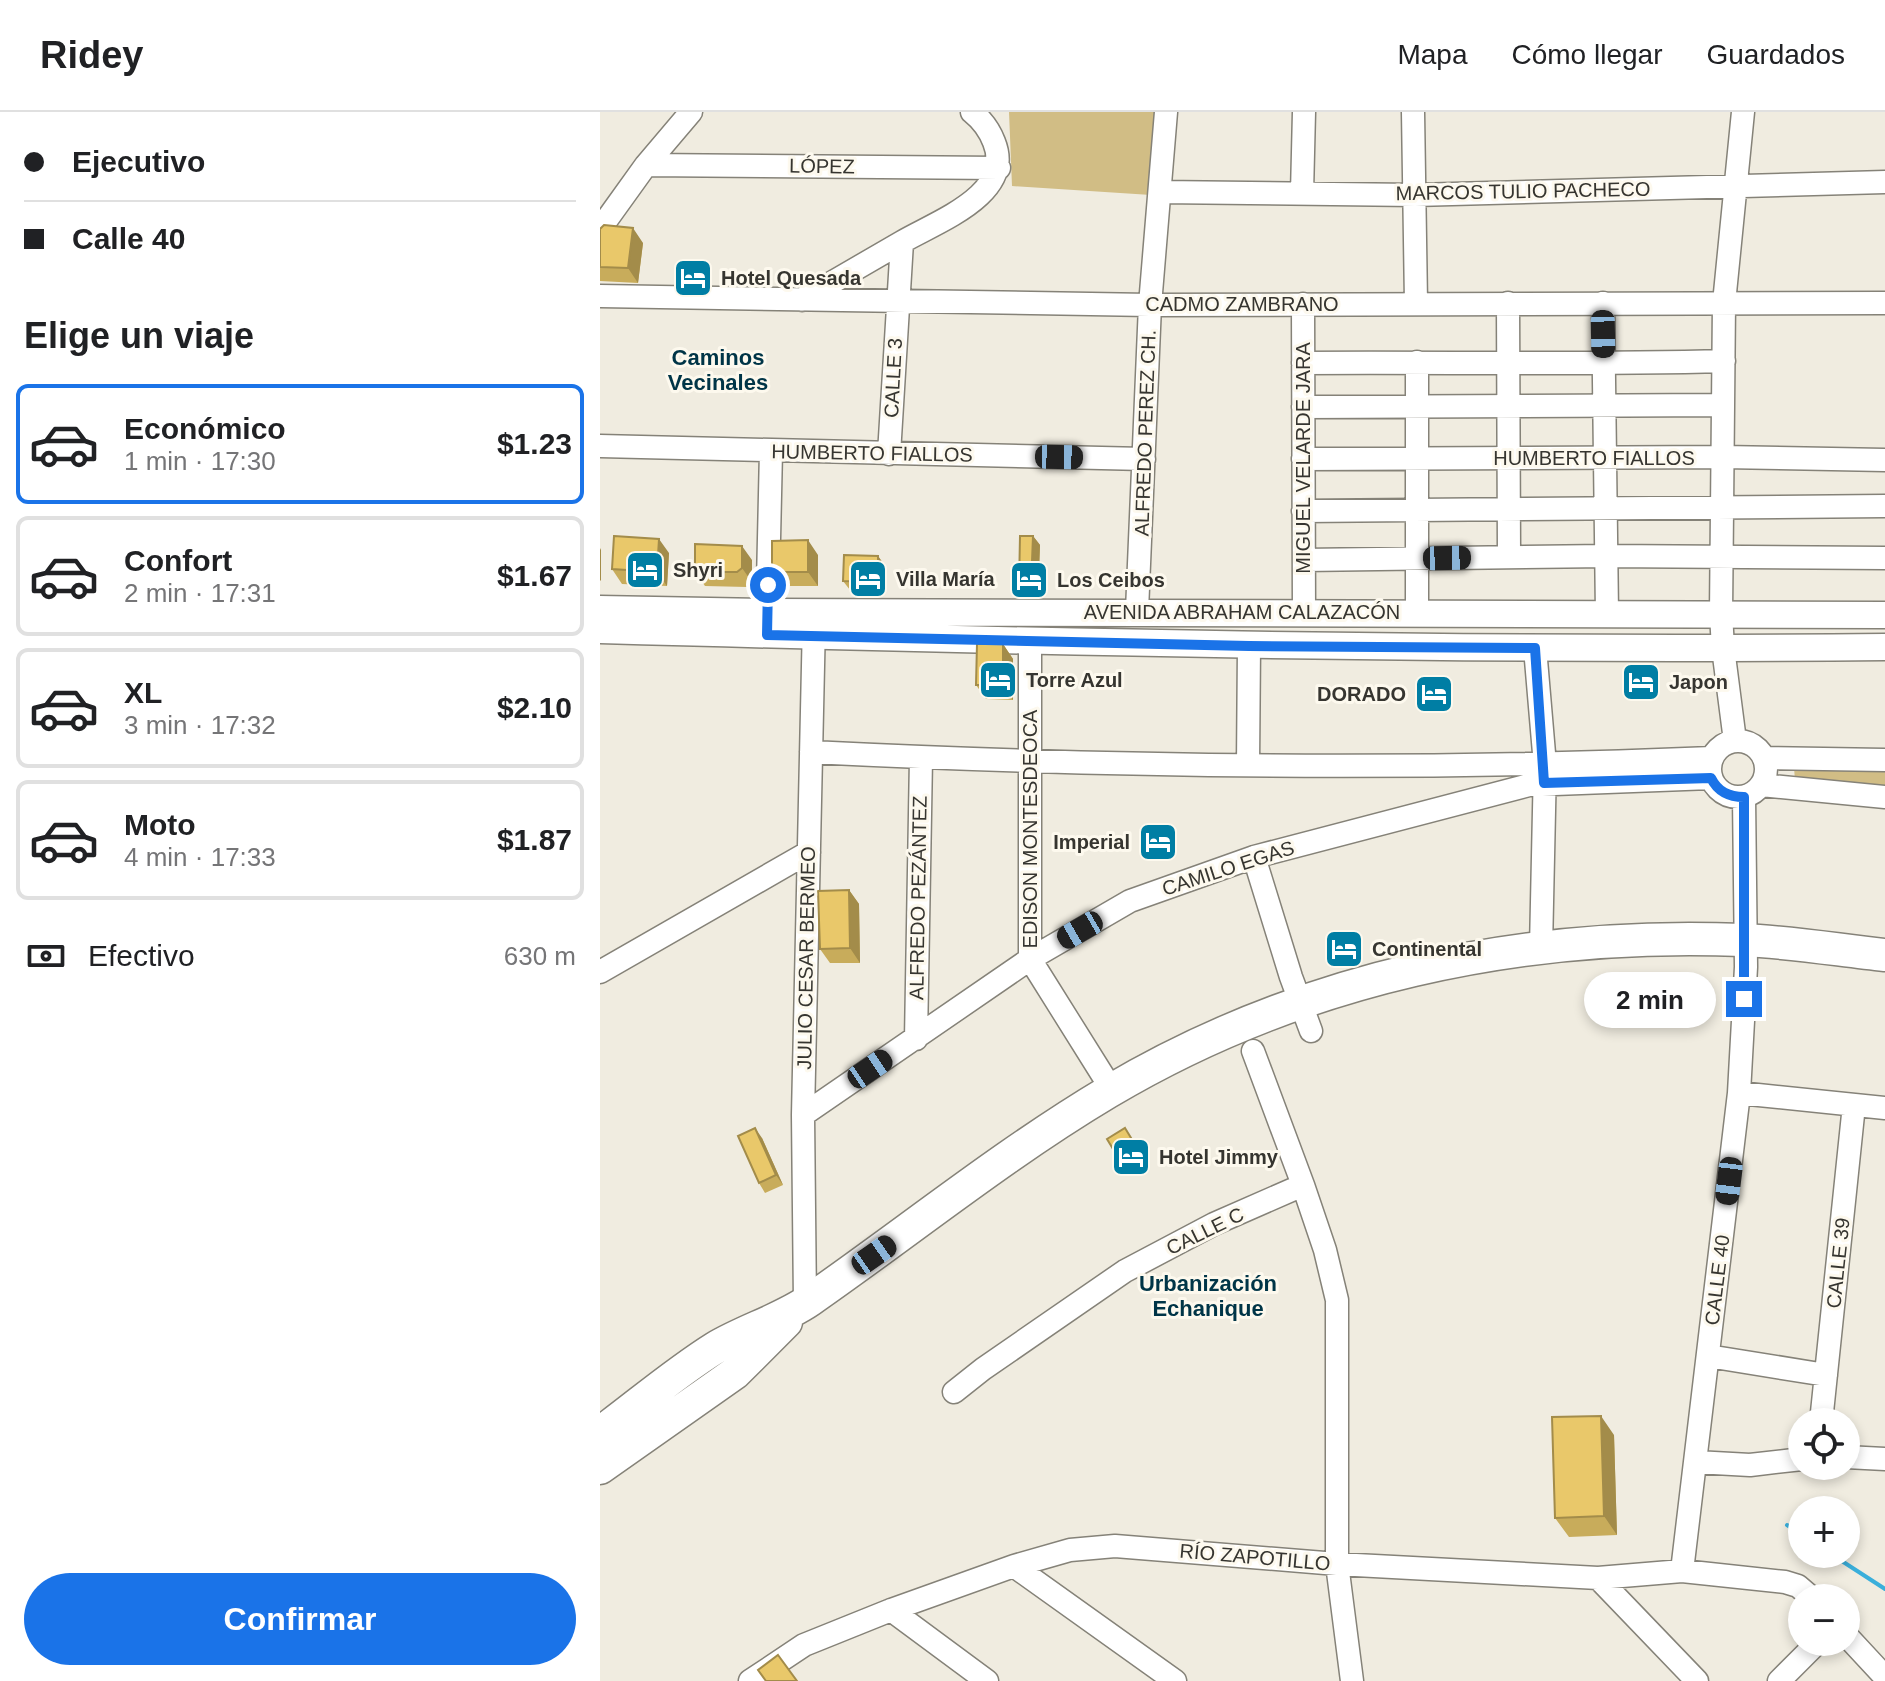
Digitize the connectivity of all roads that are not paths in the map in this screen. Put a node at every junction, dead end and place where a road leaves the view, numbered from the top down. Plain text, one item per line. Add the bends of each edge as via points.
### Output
1 (691, 112) edge
2 (972, 112) edge
3 (1166, 112) edge
4 (1304, 112) edge
5 (1413, 112) edge
6 (1743, 112) edge
7 (646, 165) junction
8 (995, 176) junction
9 (1885, 182) edge
10 (1736, 185) junction
11 (1160, 192) junction
12 (1302, 193) junction
13 (1415, 195) junction
14 (600, 229) edge
15 (902, 242) junction
16 (600, 296) edge
17 (801, 301) junction
18 (897, 302) junction
19 (1416, 303) junction
20 (1508, 303) junction
21 (1603, 303) junction
22 (1724, 303) junction
23 (1885, 303) edge
24 (1303, 304) junction
25 (1150, 305) junction
26 (1724, 361) junction
27 (1417, 362) junction
28 (1508, 362) junction
29 (1303, 363) junction
30 (1604, 365) junction
31 (1723, 405) junction
32 (1417, 406) junction
33 (1508, 406) junction
34 (1604, 406) junction
35 (1303, 407) junction
36 (600, 446) edge
37 (771, 451) junction
38 (889, 454) junction
39 (1723, 457) junction
40 (1417, 458) junction
41 (1508, 458) junction
42 (1605, 458) junction
43 (1144, 459) junction
44 (1303, 459) junction
45 (1885, 460) edge
46 (1885, 506) edge
47 (1722, 509) junction
48 (1508, 510) junction
49 (1606, 510) junction
50 (1303, 511) junction
51 (1417, 511) junction
52 (1722, 555) junction
53 (1509, 556) junction
54 (1606, 556) junction
55 (1885, 558) edge
56 (1417, 559) junction
57 (1304, 560) junction
58 (600, 609) edge
59 (1137, 611) junction
60 (1304, 613) junction
61 (1417, 614) junction
62 (1607, 614) junction
63 (1721, 614) junction
64 (1885, 615) edge
65 (767, 623) junction
66 (814, 624) junction
67 (600, 630) edge
68 (1030, 642) junction
69 (1249, 646) junction
70 (1885, 647) edge
71 (1535, 648) junction
72 (1723, 648) junction
73 (1735, 741) junction
74 (811, 752) junction
75 (921, 758) junction
76 (1765, 758) junction
77 (1885, 760) edge
78 (1030, 761) junction
79 (1248, 765) junction
80 (1712, 768) junction
81 (1544, 774) junction
82 (1752, 791) junction
83 (1885, 797) edge
84 (809, 852) junction
85 (1254, 857) junction
86 (1745, 940) junction
87 (1541, 948) junction
88 (1885, 955) edge
89 (1030, 959) junction
90 (600, 972) edge
91 (1307, 1016) junction
92 (916, 1039) junction
93 (1253, 1051) dead end
94 (1112, 1090) junction
95 (1739, 1093) junction
96 (1854, 1105) junction
97 (1885, 1108) edge
98 (803, 1115) junction
99 (1303, 1185) junction
100 (805, 1304) junction
101 (1708, 1356) junction
102 (1826, 1375) junction
103 (954, 1392) dead end
104 (1822, 1408) edge
105 (600, 1433) edge
106 (1860, 1458) edge
107 (1885, 1459) edge
108 (1788, 1461) edge
109 (1696, 1462) junction
110 (600, 1469) edge
111 (1337, 1564) junction
112 (1014, 1566) junction
113 (1682, 1571) junction
114 (1598, 1578) junction
115 (1792, 1584) edge
116 (891, 1610) junction
117 (1860, 1650) edge
118 (1804, 1656) edge
119 (1885, 1677) edge
120 (750, 1681) edge
121 (987, 1681) edge
122 (1175, 1681) edge
123 (1352, 1681) edge
124 (1697, 1681) edge
125 (1779, 1681) edge

1 - 7 street
2 - 8 street via 999,153
3 - 11 street, ALFREDO PEREZ CH.
4 - 12 street
5 - 13 street
6 - 10 street
7 - 8 street, LÓPEZ
7 - 14 street
8 - 15 street via 976,200
9 - 10 street, MARCOS TULIO PACHECO
10 - 13 street, MARCOS TULIO PACHECO
10 - 22 street
11 - 12 street, MARCOS TULIO PACHECO
11 - 25 street, ALFREDO PEREZ CH.
12 - 13 street, MARCOS TULIO PACHECO
13 - 19 street
15 - 17 street
15 - 18 street, CALLE 3
16 - 17 street, CADMO ZAMBRANO
17 - 18 street, CADMO ZAMBRANO
18 - 25 street, CADMO ZAMBRANO
18 - 38 street, CALLE 3
19 - 20 street, CADMO ZAMBRANO
19 - 24 street, CADMO ZAMBRANO
20 - 21 street, CADMO ZAMBRANO
20 - 28 street
21 - 22 street, CADMO ZAMBRANO
21 - 30 street
22 - 23 street, CADMO ZAMBRANO
22 - 26 street
24 - 25 street, CADMO ZAMBRANO
24 - 29 street, MIGUEL VELARDE JARA
25 - 43 street, ALFREDO PEREZ CH.
26 - 30 street
26 - 31 street
27 - 28 street
27 - 29 street
27 - 32 street
28 - 30 street
28 - 33 street
29 - 35 street, MIGUEL VELARDE JARA
30 - 34 street
31 - 34 street
31 - 39 street
32 - 33 street
32 - 35 street
32 - 40 street
33 - 34 street
33 - 41 street
34 - 42 street
35 - 44 street, MIGUEL VELARDE JARA
36 - 37 street, HUMBERTO FIALLOS
37 - 38 street, HUMBERTO FIALLOS
37 - 65 street
38 - 43 street, HUMBERTO FIALLOS
39 - 42 street, HUMBERTO FIALLOS
39 - 45 street, HUMBERTO FIALLOS
39 - 47 street
40 - 41 street, HUMBERTO FIALLOS
40 - 44 street, HUMBERTO FIALLOS
40 - 51 street
41 - 42 street, HUMBERTO FIALLOS
41 - 48 street
42 - 49 street
43 - 59 street, ALFREDO PEREZ CH.
44 - 50 street, MIGUEL VELARDE JARA
46 - 47 street
47 - 49 street
47 - 52 street
48 - 49 street
48 - 51 street
48 - 53 street
49 - 54 street
50 - 51 street
50 - 57 street, MIGUEL VELARDE JARA
51 - 56 street
52 - 54 street
52 - 55 street
52 - 63 street
53 - 54 street
53 - 56 street
54 - 62 street
56 - 57 street
56 - 61 street
57 - 60 street, MIGUEL VELARDE JARA
58 - 65 main road, AVENIDA ABRAHAM CALAZACÓN
59 - 60 main road, AVENIDA ABRAHAM CALAZACÓN
59 - 66 main road, AVENIDA ABRAHAM CALAZACÓN
60 - 61 main road, AVENIDA ABRAHAM CALAZACÓN
61 - 62 main road, AVENIDA ABRAHAM CALAZACÓN
62 - 63 main road, AVENIDA ABRAHAM CALAZACÓN
63 - 64 main road, AVENIDA ABRAHAM CALAZACÓN
63 - 72 street
65 - 66 main road, AVENIDA ABRAHAM CALAZACÓN
65 - 67 main road, AVENIDA ABRAHAM CALAZACÓN
66 - 68 main road, AVENIDA ABRAHAM CALAZACÓN
66 - 74 street, JULIO CESAR BERMEO
68 - 69 main road, AVENIDA ABRAHAM CALAZACÓN
68 - 78 street, EDISON MONTESDEOCA
69 - 71 main road, AVENIDA ABRAHAM CALAZACÓN
69 - 79 street
70 - 72 main road, AVENIDA ABRAHAM CALAZACÓN
71 - 72 main road, AVENIDA ABRAHAM CALAZACÓN
71 - 81 street
72 - 73 street
73 - 76 street via 1753,744
73 - 80 street via 1721,746
74 - 75 street, CAMILO EGAS
74 - 84 street, JULIO CESAR BERMEO
75 - 78 street, CAMILO EGAS
75 - 92 street, ALFREDO PEZÁNTEZ
76 - 77 street
76 - 82 street via 1766,773
78 - 79 street, CAMILO EGAS
78 - 89 street, EDISON MONTESDEOCA
79 - 81 street, CAMILO EGAS
80 - 81 street, CAMILO EGAS
80 - 82 street via 1721,791 1736,797
81 - 85 street, CAMILO EGAS via 1529,785
81 - 87 street
82 - 83 street
82 - 86 street, CALLE 40
84 - 90 street
84 - 98 street, JULIO CESAR BERMEO
85 - 89 street, CAMILO EGAS via 1130,901
85 - 91 street
86 - 87 highway via 1593,941
86 - 88 highway
86 - 95 street, CALLE 40
87 - 91 highway via 1420,967
89 - 92 street, CAMILO EGAS
89 - 94 street, EDISON MONTESDEOCA
91 - 94 highway via 1234,1027
92 - 98 street, CAMILO EGAS
93 - 99 street
94 - 100 highway
95 - 96 street
95 - 101 street, CALLE 40
96 - 97 street
96 - 102 street, CALLE 39
98 - 100 street, JULIO CESAR BERMEO
99 - 103 street, CALLE C via 1125,1271
99 - 111 street via 1337,1300
100 - 105 highway via 715,1348
100 - 110 highway via 735,1373
101 - 102 street
101 - 109 street, CALLE 40
102 - 104 street, CALLE 39
106 - 107 street
108 - 109 street
109 - 113 street, CALLE 40
111 - 112 street, RÍO ZAPOTILLO via 1115,1546 1070,1550
111 - 114 street, RÍO ZAPOTILLO
111 - 123 street
112 - 116 street, RÍO ZAPOTILLO
112 - 122 street
113 - 114 street, RÍO ZAPOTILLO
113 - 115 street, RÍO ZAPOTILLO
114 - 124 street
116 - 120 street, RÍO ZAPOTILLO via 804,1645
116 - 121 street
117 - 119 street
118 - 125 street

